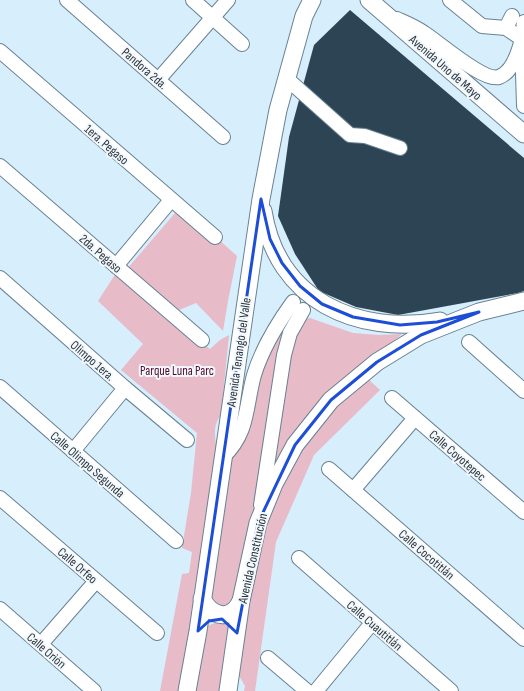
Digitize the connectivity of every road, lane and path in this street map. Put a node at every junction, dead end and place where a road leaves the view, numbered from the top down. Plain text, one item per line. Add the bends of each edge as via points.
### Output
1 (66, 0) edge
2 (193, 0) edge
3 (228, 0) edge
4 (312, 0) edge
5 (369, 0) edge
6 (450, 0) edge
7 (382, 12) junction
8 (213, 18) junction
9 (514, 22) edge
10 (522, 39) junction
11 (242, 44) dead end
12 (0, 51) edge
13 (286, 78) junction
14 (158, 80) junction
15 (524, 106) edge
16 (524, 134) edge
17 (223, 137) dead end
18 (400, 148) dead end
19 (0, 166) edge
20 (261, 199) junction
21 (171, 200) junction
22 (215, 238) dead end
23 (116, 266) junction
24 (0, 278) edge
25 (524, 301) edge
26 (479, 312) junction
27 (202, 340) dead end
28 (469, 342) dead end
29 (0, 387) edge
30 (125, 388) junction
31 (524, 391) edge
32 (392, 398) dead end
33 (415, 418) junction
34 (187, 440) dead end
35 (73, 451) junction
36 (223, 457) junction
37 (329, 469) dead end
38 (353, 490) junction
39 (0, 498) edge
40 (524, 512) edge
41 (258, 523) junction
42 (176, 541) dead end
43 (299, 558) dead end
44 (96, 581) junction
45 (202, 599) junction
46 (241, 601) junction
47 (0, 609) edge
48 (372, 623) junction
49 (198, 631) junction
50 (157, 633) dead end
51 (237, 633) junction
52 (524, 639) edge
53 (41, 644) junction
54 (268, 658) dead end
55 (94, 691) edge
56 (187, 691) edge
57 (228, 691) edge
58 (307, 691) edge
59 (316, 691) edge
60 (451, 691) edge

1 - 14 street, Pandora 2da.
2 - 8 street
3 - 8 street
4 - 13 main road, Avenida Tenango del Valle via 304,16
5 - 7 main road, Avenida Uno de Mayo
6 - 9 street via 482,26
7 - 10 street via 423,32 473,68 490,77 505,74 516,60
7 - 16 main road, Avenida Uno de Mayo
8 - 11 street
8 - 14 street
9 - 10 street
10 - 15 street
12 - 21 street, 1era. Pegaso
13 - 18 street via 350,135 365,136
13 - 20 main road, Avenida Tenango del Valle
14 - 17 street, Pandora 2da.
19 - 23 street, 2da. Pegaso
20 - 26 main road via 270,239 282,264 300,286 322,304 369,322 400,325 437,322
20 - 36 main road, Avenida Tenango del Valle
21 - 22 street, 1era. Pegaso
21 - 23 street
23 - 27 street, 2da. Pegaso
24 - 30 street, Olimpo 1era.
25 - 26 main road, Avenida Constitución
26 - 41 main road, Avenida Constitución via 421,335 377,362 331,400 296,445 274,484
28 - 31 street
29 - 35 street, Calle Olimpo Segunda
30 - 34 street, Olimpo 1era.
30 - 35 street
32 - 33 street, Calle Coyotepec
33 - 38 street
33 - 40 street, Calle Coyotepec
35 - 42 street, Calle Olimpo Segunda
36 - 41 street via 242,431 250,392 261,358 278,325 298,306 284,355
36 - 45 main road, Avenida Tenango del Valle
37 - 38 street, Calle Cocotitlán
38 - 52 street, Calle Cocotitlán
39 - 44 street, Calle Orfeo
41 - 46 main road, Avenida Constitución
43 - 48 street, Calle Cuautitlán
44 - 50 street, Calle Orfeo
44 - 53 street
45 - 46 main road via 215,614 226,615 236,610
45 - 49 main road, Avenida Tenango del Valle
46 - 51 main road, Avenida Constitución
47 - 53 street, Calle Orión
48 - 59 street
48 - 60 street, Calle Cuautitlán
49 - 51 main road via 209,621 222,619
49 - 56 main road, Avenida Tenango del Valle
51 - 57 main road, Avenida Constitución
53 - 55 street, Calle Orión
54 - 58 street

